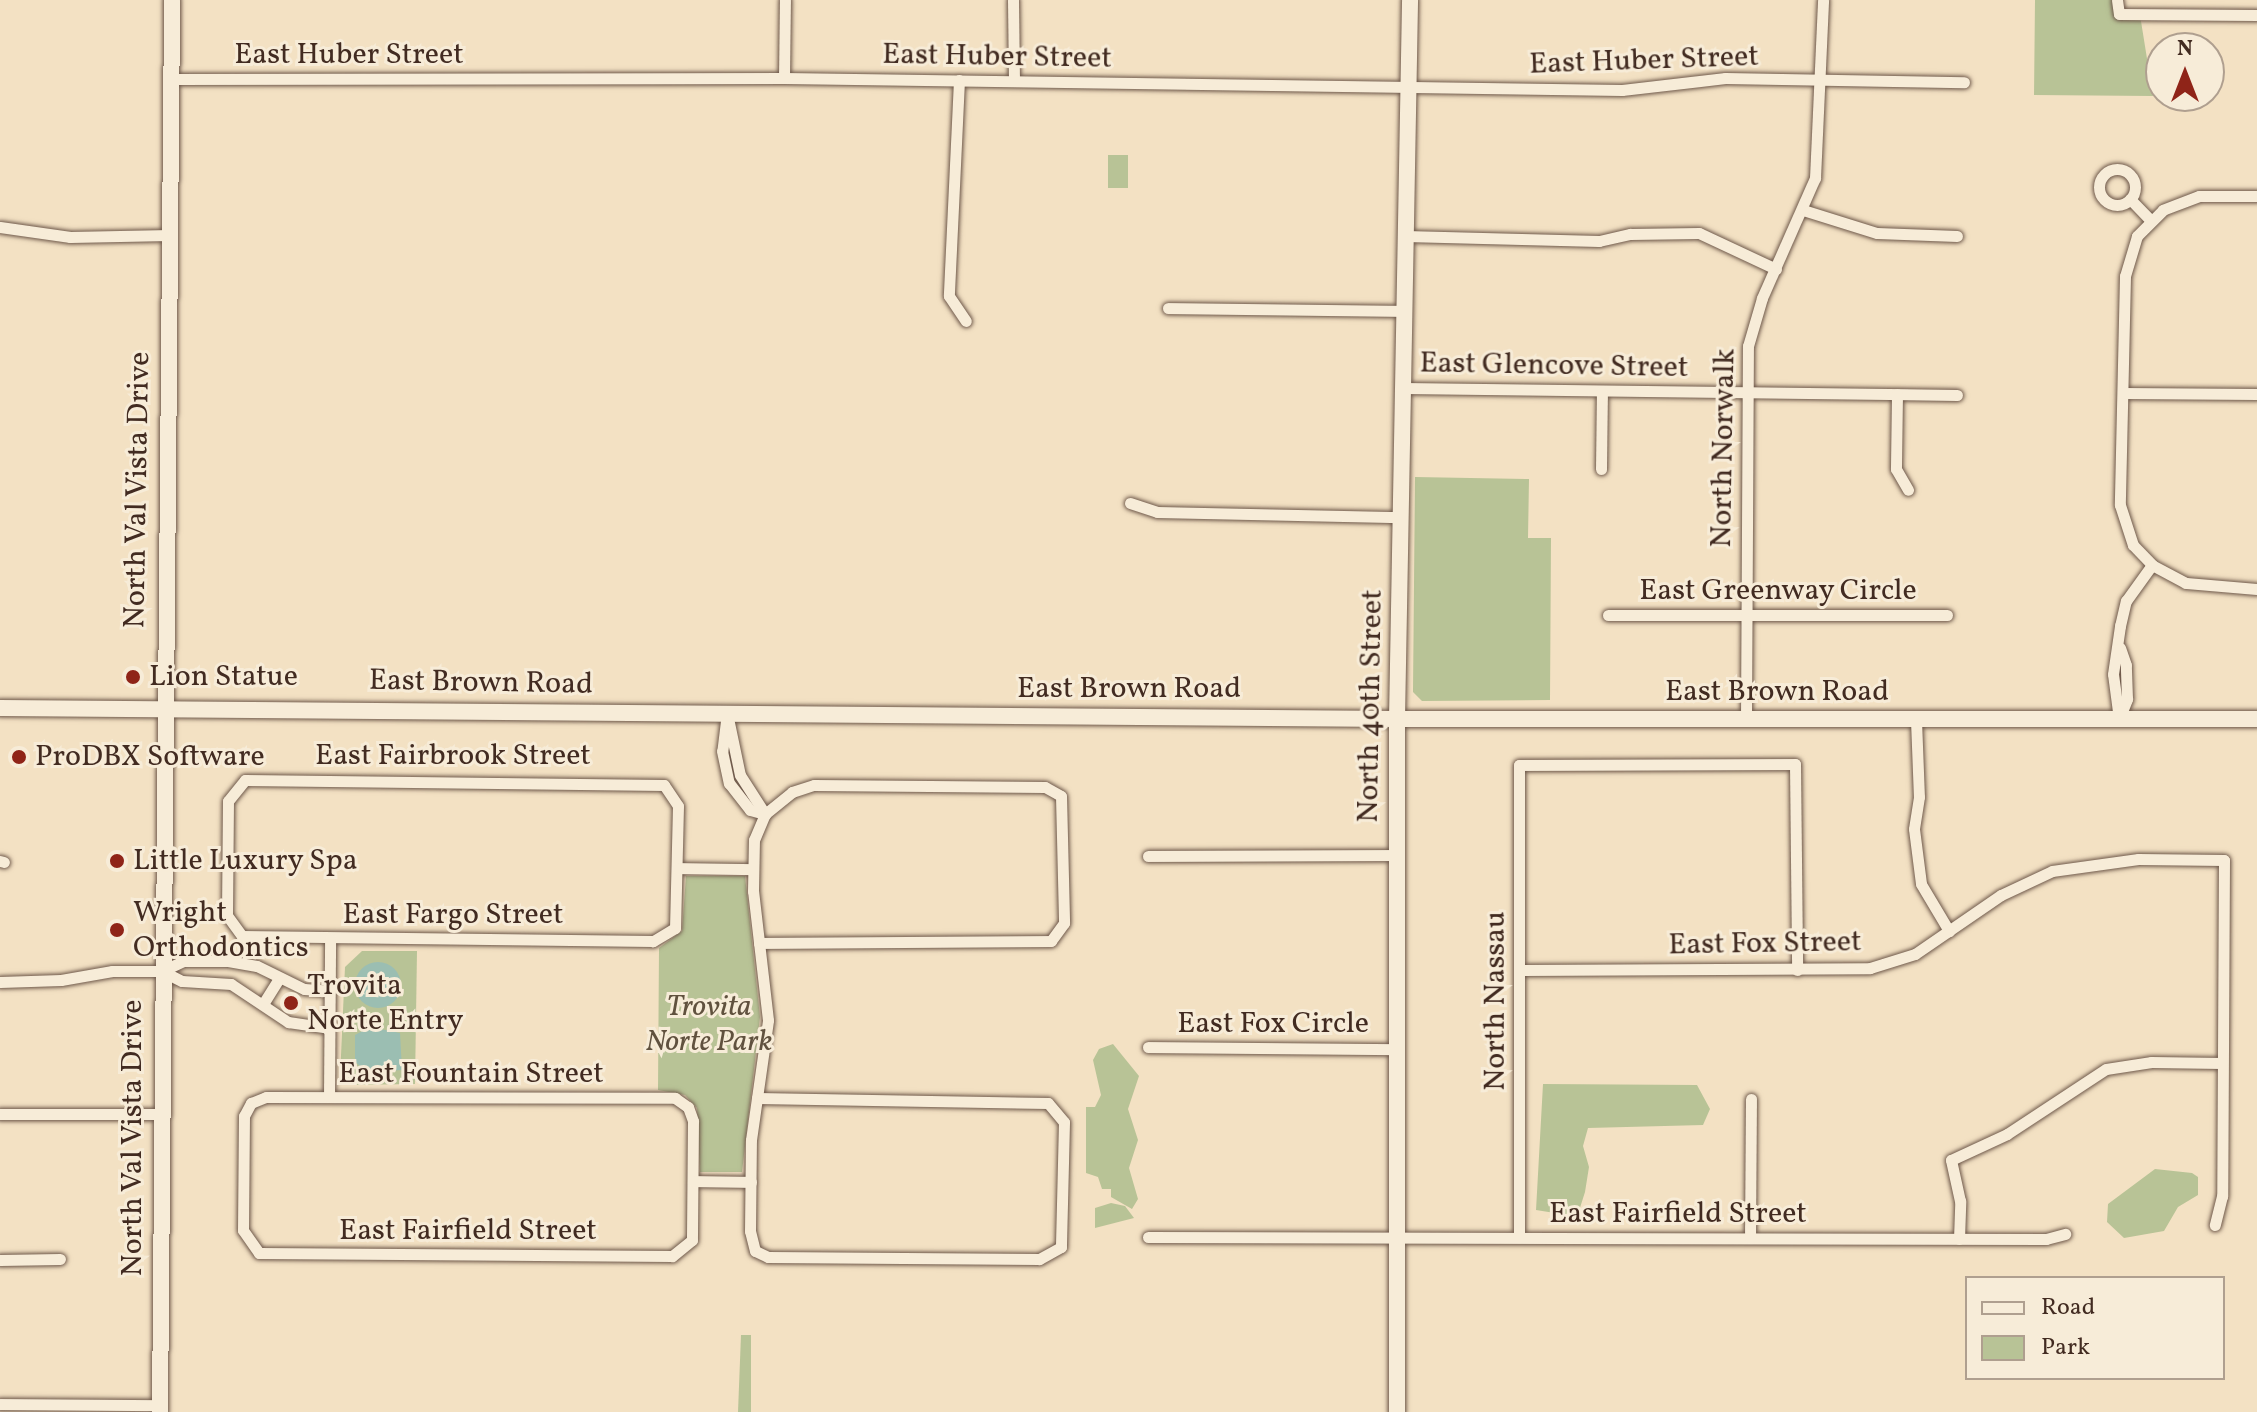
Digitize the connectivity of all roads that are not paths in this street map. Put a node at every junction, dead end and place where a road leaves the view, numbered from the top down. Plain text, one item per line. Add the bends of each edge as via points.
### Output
1 (172, 0) edge
2 (785, 0) edge
3 (1013, 0) edge
4 (1410, 0) edge
5 (1823, 0) edge
6 (2117, 0) edge
7 (2257, 15) edge
8 (784, 78) junction
9 (171, 79) junction
10 (959, 80) junction
11 (1014, 81) junction
12 (1822, 81) junction
13 (1964, 82) dead end
14 (1408, 89) junction
15 (2257, 196) edge
16 (2130, 199) dead end
17 (1803, 210) junction
18 (2149, 219) junction
19 (0, 227) edge
20 (170, 235) junction
21 (1405, 236) junction
22 (1957, 236) dead end
23 (1776, 269) junction
24 (1168, 308) dead end
25 (1404, 311) junction
26 (966, 321) dead end
27 (1403, 388) junction
28 (1602, 392) junction
29 (1744, 392) junction
30 (2123, 393) junction
31 (1897, 394) junction
32 (2257, 394) edge
33 (1957, 395) dead end
34 (1601, 469) dead end
35 (1908, 490) dead end
36 (1130, 503) dead end
37 (1402, 517) junction
38 (2152, 565) junction
39 (2257, 589) edge
40 (1608, 615) dead end
41 (1947, 615) dead end
42 (1746, 616) junction
43 (0, 708) edge
44 (163, 708) junction
45 (727, 713) junction
46 (1397, 719) junction
47 (1746, 719) junction
48 (2119, 719) junction
49 (2257, 719) edge
50 (1916, 720) junction
51 (744, 782) junction
52 (733, 790) junction
53 (765, 814) junction
54 (1397, 855) junction
55 (1148, 856) dead end
56 (677, 868) junction
57 (753, 869) junction
58 (234, 930) joint
59 (1949, 931) junction
60 (330, 939) junction
61 (759, 943) junction
62 (1521, 970) junction
63 (1797, 970) junction
64 (162, 971) junction
65 (279, 978) junction
66 (0, 982) edge
67 (330, 991) junction
68 (263, 1004) junction
69 (329, 1028) junction
70 (1148, 1047) dead end
71 (1397, 1049) junction
72 (2222, 1063) junction
73 (329, 1097) junction
74 (757, 1098) junction
75 (1751, 1099) dead end
76 (0, 1114) edge
77 (161, 1114) junction
78 (693, 1181) junction
79 (751, 1182) junction
80 (2215, 1225) dead end
81 (2065, 1234) dead end
82 (1148, 1237) dead end
83 (1405, 1237) junction
84 (1519, 1237) junction
85 (1750, 1238) junction
86 (1959, 1239) junction
87 (249, 1246) joint
88 (60, 1259) dead end
89 (0, 1260) edge
90 (0, 1404) edge
91 (66, 1408) edge
92 (160, 1408) edge
93 (1397, 1412) edge

1 - 9 main road, North Val Vista Drive
2 - 8 street
3 - 11 street
4 - 14 main road, North 40th Street
5 - 12 street, North Norwalk
6 - 7 street via 2119,14
8 - 9 street, East Huber Street
8 - 10 street, East Huber Street
9 - 20 main road, North Val Vista Drive
10 - 11 street, East Huber Street
10 - 26 street via 949,296
11 - 14 street, East Huber Street
12 - 13 street, East Huber Street
12 - 14 street, East Huber Street via 1725,78 1655,89
12 - 17 street, North Norwalk via 1815,178
14 - 21 main road, North 40th Street
15 - 18 street via 2199,196
16 - 18 street
17 - 22 street via 1877,233
17 - 23 street, North Norwalk
18 - 30 street via 2137,236 2125,276
19 - 20 street via 70,237
20 - 44 main road, North Val Vista Drive
21 - 23 street via 1599,241 1630,234 1699,233
21 - 25 main road, North 40th Street
23 - 29 street, North Norwalk via 1752,322
24 - 25 street
25 - 27 main road, North 40th Street
27 - 28 street, East Glencove Street
27 - 37 main road, North 40th Street
28 - 29 street, East Glencove Street
28 - 34 street
29 - 31 street, East Glencove Street
29 - 42 street, North Norwalk
30 - 32 street
30 - 38 street via 2120,505 2133,545
31 - 33 street, East Glencove Street
31 - 35 street via 1896,469
36 - 37 street via 1157,512
37 - 46 main road, North 40th Street
38 - 39 street via 2186,583
38 - 48 street via 2126,601 2120,648 2127,699
40 - 42 street, East Greenway Circle
41 - 42 street, East Greenway Circle
42 - 47 street, North Norwalk
43 - 44 main road, East Brown Road
44 - 45 main road, East Brown Road
44 - 64 main road, North Val Vista Drive
45 - 46 main road, East Brown Road
45 - 51 street
45 - 52 street via 722,751
46 - 47 main road, East Brown Road
46 - 54 main road, North 40th Street
47 - 50 main road, East Brown Road
48 - 49 main road, East Brown Road
48 - 50 main road, East Brown Road
50 - 59 street via 1919,797 1914,829 1921,884
51 - 52 street
51 - 53 street
52 - 53 street via 750,810
53 - 57 street via 754,840
53 - 61 street via 792,792 814,785 1045,787 1061,796 1064,923 1057,938 1039,944
54 - 55 street
54 - 71 main road, North 40th Street
56 - 57 street
56 - 58 street, East Fairbrook Street via 678,806 671,790 653,782 250,779 235,787 228,801 227,915
56 - 60 street, East Fargo Street via 676,923 671,933 653,941
57 - 61 street
58 - 60 street, East Fargo Street via 253,939
59 - 63 street, East Fox Street via 1915,954 1870,968
59 - 72 street, East Fox Street via 2001,895 2052,871 2138,859 2224,860
60 - 67 street
61 - 74 street via 768,1020
62 - 63 street, East Fox Street
62 - 63 street, North Nassau via 1519,765 1795,764
62 - 84 street, North Nassau
64 - 65 street via 183,961 238,961
64 - 66 street
64 - 68 street via 182,981 231,984
64 - 77 main road, North Val Vista Drive
65 - 67 street via 304,989
65 - 68 street
67 - 69 street
68 - 69 street via 288,1022
69 - 73 street
70 - 71 street, East Fox Circle
71 - 83 main road, North 40th Street
72 - 80 street via 2222,1196
72 - 86 street via 2151,1062 2106,1069 2007,1134 1951,1160 1960,1201
73 - 78 street, East Fountain Street via 669,1098 688,1107
73 - 87 street, East Fountain Street via 266,1097 251,1103 244,1116 243,1230
74 - 79 street
74 - 79 street via 1041,1101 1059,1111 1064,1122 1058,1251 1023,1259 768,1257 755,1251
75 - 85 street
76 - 77 street
77 - 92 main road, North Val Vista Drive
78 - 79 street
78 - 87 street, East Fairfield Street via 693,1235 687,1249 672,1256 259,1253
81 - 86 street, East Fairfield Street via 2046,1239
82 - 83 street, East Fairfield Street
83 - 84 street, East Fairfield Street
83 - 93 main road, North 40th Street
84 - 85 street, East Fairfield Street
85 - 86 street, East Fairfield Street
88 - 89 street
90 - 91 street
91 - 92 street

